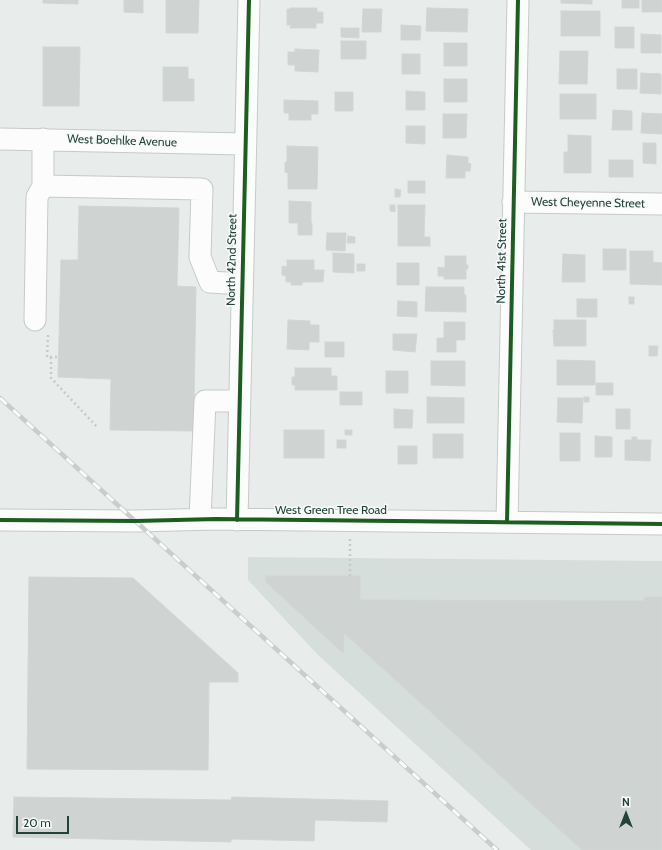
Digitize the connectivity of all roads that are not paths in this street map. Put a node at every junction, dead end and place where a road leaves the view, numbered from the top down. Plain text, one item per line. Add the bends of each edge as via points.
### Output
1 (248, 0) edge
2 (518, 0) edge
3 (0, 139) edge
4 (43, 139) junction
5 (244, 144) junction
6 (43, 186) junction
7 (514, 202) junction
8 (662, 204) edge
9 (242, 284) junction
10 (35, 320) road end
11 (239, 401) junction
12 (200, 519) junction
13 (0, 520) edge
14 (237, 520) junction
15 (506, 522) junction
16 (662, 524) edge

1 - 5 street, North 42nd Street
2 - 7 street, North 41st Street
3 - 4 street, West Boehlke Avenue
4 - 5 street, West Boehlke Avenue
4 - 6 street
5 - 9 street, North 42nd Street
6 - 9 street via 202,189 200,257 210,282
6 - 10 street via 37,197
7 - 8 street, West Cheyenne Street
7 - 15 street, North 41st Street
9 - 11 street, North 42nd Street
11 - 12 street via 205,401
11 - 14 street, North 42nd Street
12 - 13 street, West Green Tree Road
12 - 14 street, West Green Tree Road
14 - 15 street, West Green Tree Road
15 - 16 street, West Green Tree Road

